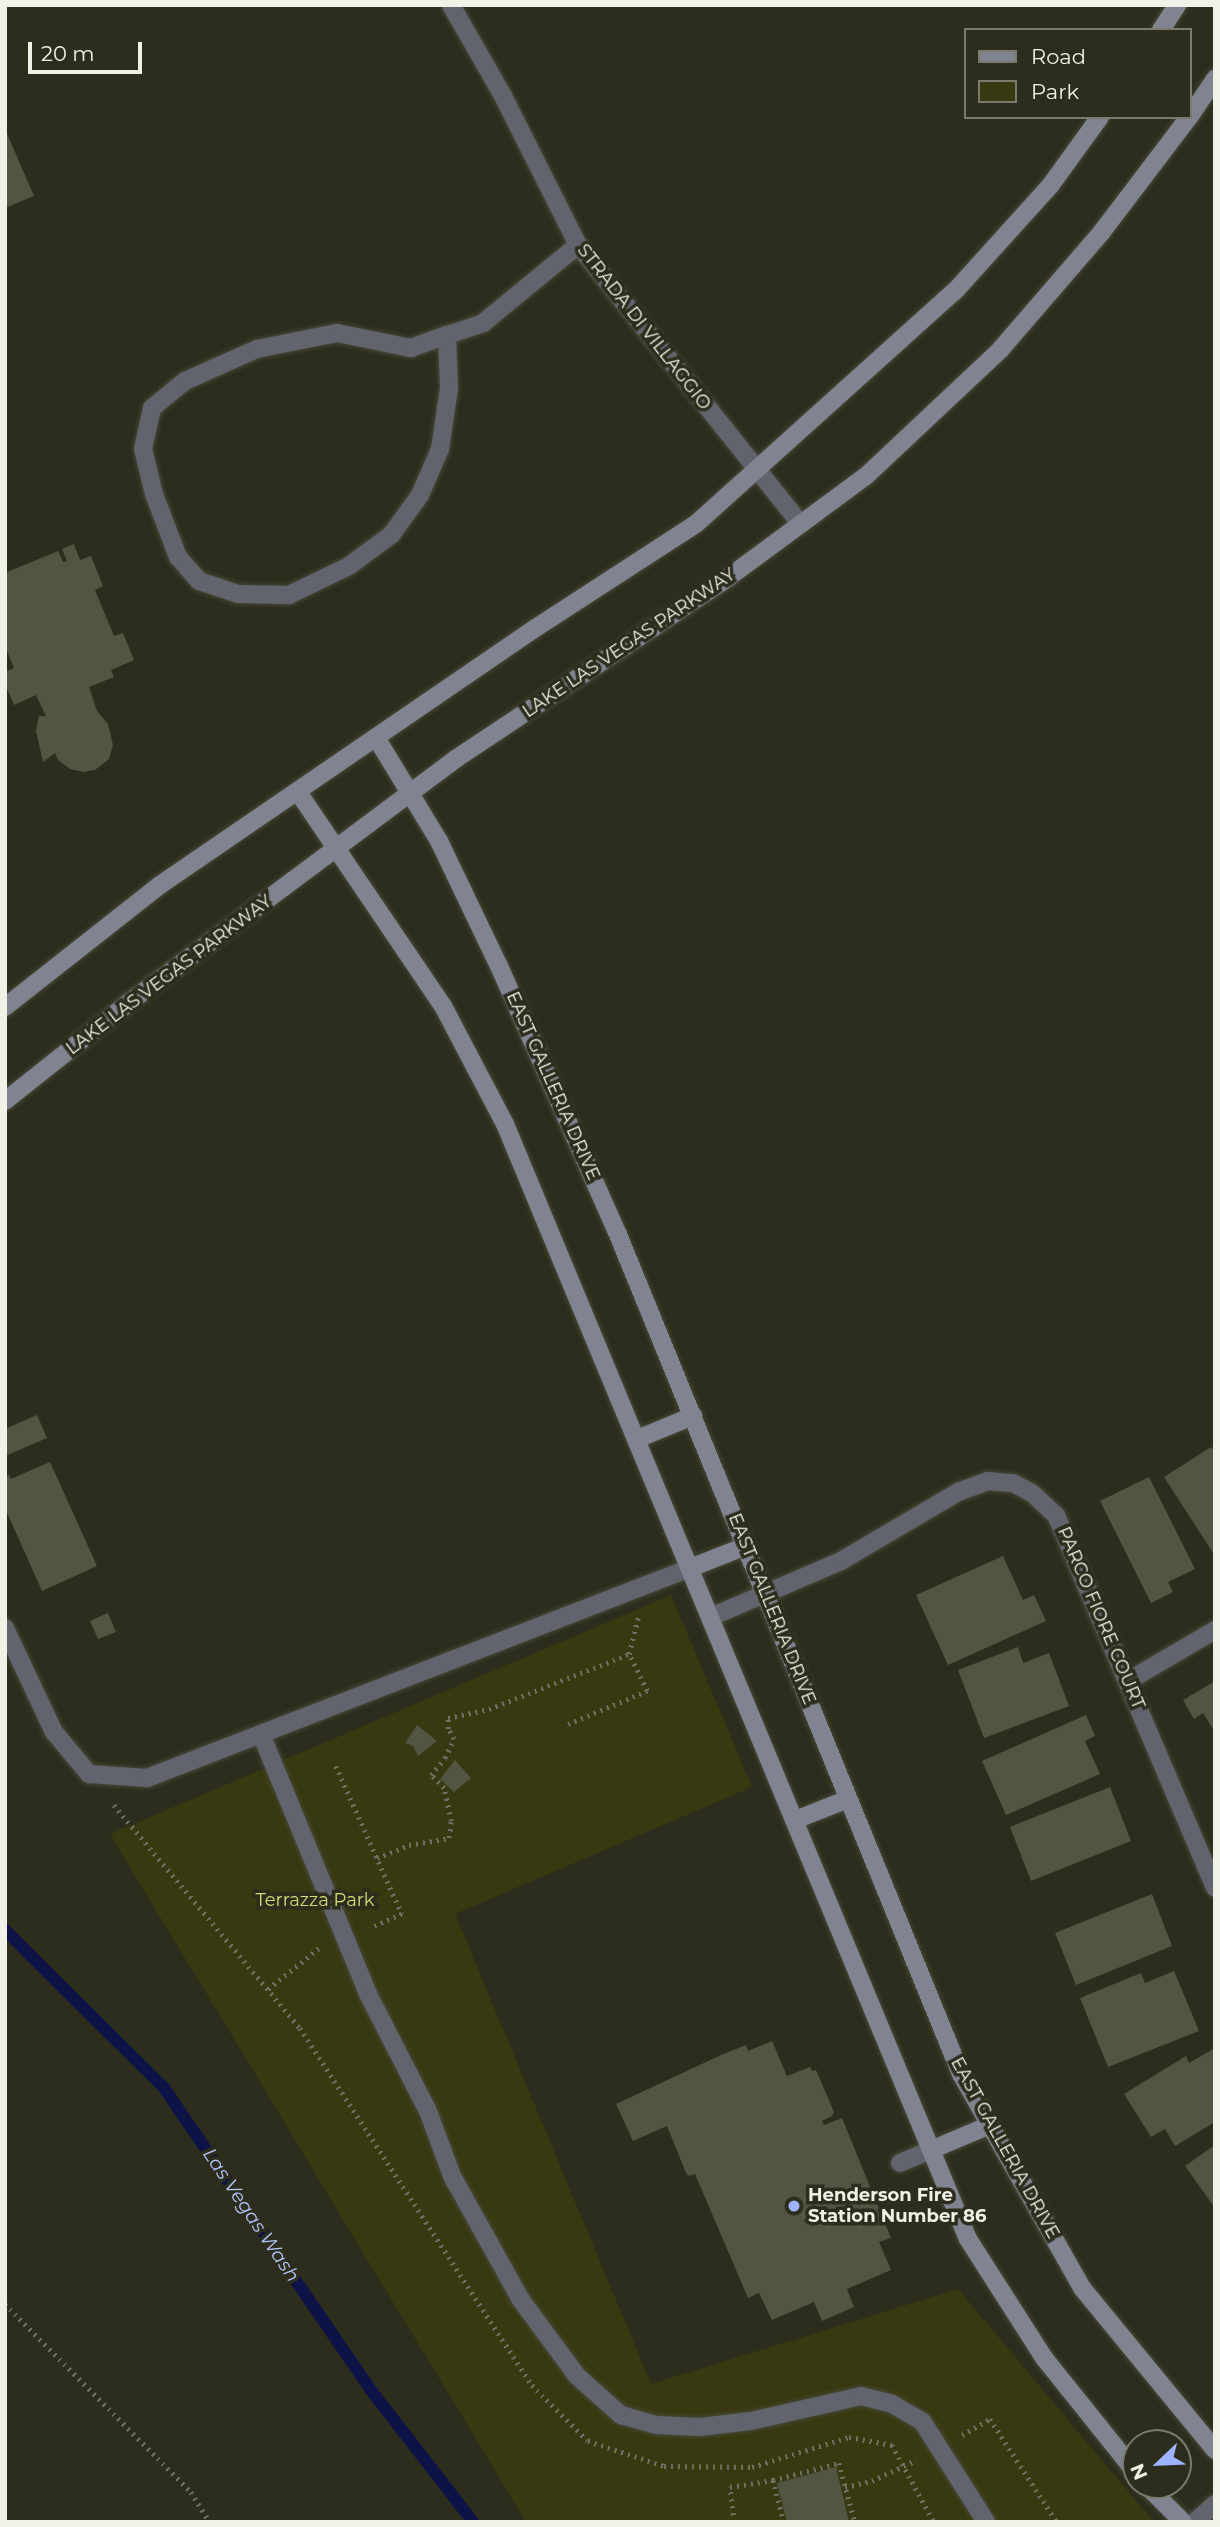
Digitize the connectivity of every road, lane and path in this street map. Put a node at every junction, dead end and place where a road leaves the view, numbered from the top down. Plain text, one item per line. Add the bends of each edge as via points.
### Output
1 (451, 5) edge
2 (1177, 5) edge
3 (1162, 28) edge
4 (1215, 79) edge
5 (1192, 114) edge
6 (1099, 119) edge
7 (1188, 119) edge
8 (578, 245) junction
9 (447, 335) junction
10 (757, 470) junction
11 (801, 524) junction
12 (377, 739) junction
13 (298, 792) junction
14 (410, 793) junction
15 (338, 847) junction
16 (5, 1007) edge
17 (5, 1101) edge
18 (693, 1416) junction
19 (636, 1439) junction
20 (746, 1546) junction
21 (690, 1568) junction
22 (766, 1594) junction
23 (639, 1614) dead end
24 (711, 1617) junction
25 (5, 1628) edge
26 (1215, 1630) edge
27 (629, 1654) junction
28 (1128, 1681) junction
29 (568, 1724) dead end
30 (261, 1734) junction
31 (336, 1766) dead end
32 (848, 1799) junction
33 (795, 1820) junction
34 (377, 1858) junction
35 (1215, 1886) edge
36 (366, 1930) dead end
37 (323, 1945) dead end
38 (268, 1989) dead end
39 (990, 2125) junction
40 (931, 2150) junction
41 (900, 2163) dead end
42 (5, 2304) edge
43 (958, 2437) dead end
44 (1215, 2450) edge
45 (1122, 2456) edge
46 (920, 2458) dead end
47 (773, 2480) junction
48 (845, 2487) junction
49 (1160, 2499) edge
50 (1215, 2504) edge
51 (210, 2522) edge
52 (734, 2522) edge
53 (784, 2522) edge
54 (855, 2522) edge
55 (986, 2522) edge
56 (1057, 2522) edge
57 (1183, 2522) edge
58 (1195, 2522) edge

1 - 8 street, STRADA DI VILLAGGIO
2 - 3 main road
4 - 5 main road, LAKE LAS VEGAS PARKWAY
6 - 10 main road via 1050,186 955,291
7 - 11 main road, LAKE LAS VEGAS PARKWAY via 1101,233 1000,350 866,476
8 - 9 street via 483,323
8 - 10 street, STRADA DI VILLAGGIO
9 - 9 street via 411,348 337,333 257,349 185,381 152,408 143,449 155,494 178,557 199,581 237,594 289,595 349,566 391,535 420,495 440,449 449,388
10 - 11 street, STRADA DI VILLAGGIO
10 - 12 main road via 697,523
11 - 14 main road, LAKE LAS VEGAS PARKWAY
12 - 13 main road
12 - 14 main road, EAST GALLERIA DRIVE
13 - 15 main road
13 - 16 main road via 160,885
14 - 15 main road, LAKE LAS VEGAS PARKWAY
14 - 18 main road, EAST GALLERIA DRIVE via 439,841 505,979
15 - 17 main road, LAKE LAS VEGAS PARKWAY
15 - 19 main road via 443,1006 505,1124
18 - 19 main road
18 - 20 main road, EAST GALLERIA DRIVE
19 - 21 main road
20 - 21 main road
20 - 22 main road, EAST GALLERIA DRIVE
21 - 24 main road
21 - 30 street
22 - 24 street, PARCO FIORE COURT
22 - 28 street, PARCO FIORE COURT via 841,1560 958,1492 988,1480 1013,1483 1056,1515
22 - 32 main road, EAST GALLERIA DRIVE
23 - 27 path
24 - 33 main road
25 - 30 street via 54,1732 89,1774 146,1778
26 - 28 street
27 - 29 path via 647,1691
27 - 34 path via 489,1709 448,1718 454,1739 431,1775 444,1788 451,1821 449,1838 409,1845
28 - 35 street, PARCO FIORE COURT
30 - 55 street via 368,1994 428,2110 452,2176 521,2300 577,2376 621,2415 657,2425 700,2427 751,2421 860,2396 892,2404 922,2421
31 - 34 path
32 - 33 main road
32 - 39 main road, EAST GALLERIA DRIVE via 961,2074
33 - 40 main road
34 - 36 path via 402,1914
37 - 38 path
39 - 40 main road
39 - 44 main road, EAST GALLERIA DRIVE via 1082,2288
40 - 41 street
40 - 45 main road via 968,2239 1044,2358
42 - 51 path via 191,2492
43 - 56 path via 990,2419
46 - 48 path via 873,2482
47 - 48 path via 839,2463
47 - 52 path via 730,2487
47 - 53 path
48 - 54 path
49 - 57 main road
50 - 58 street

